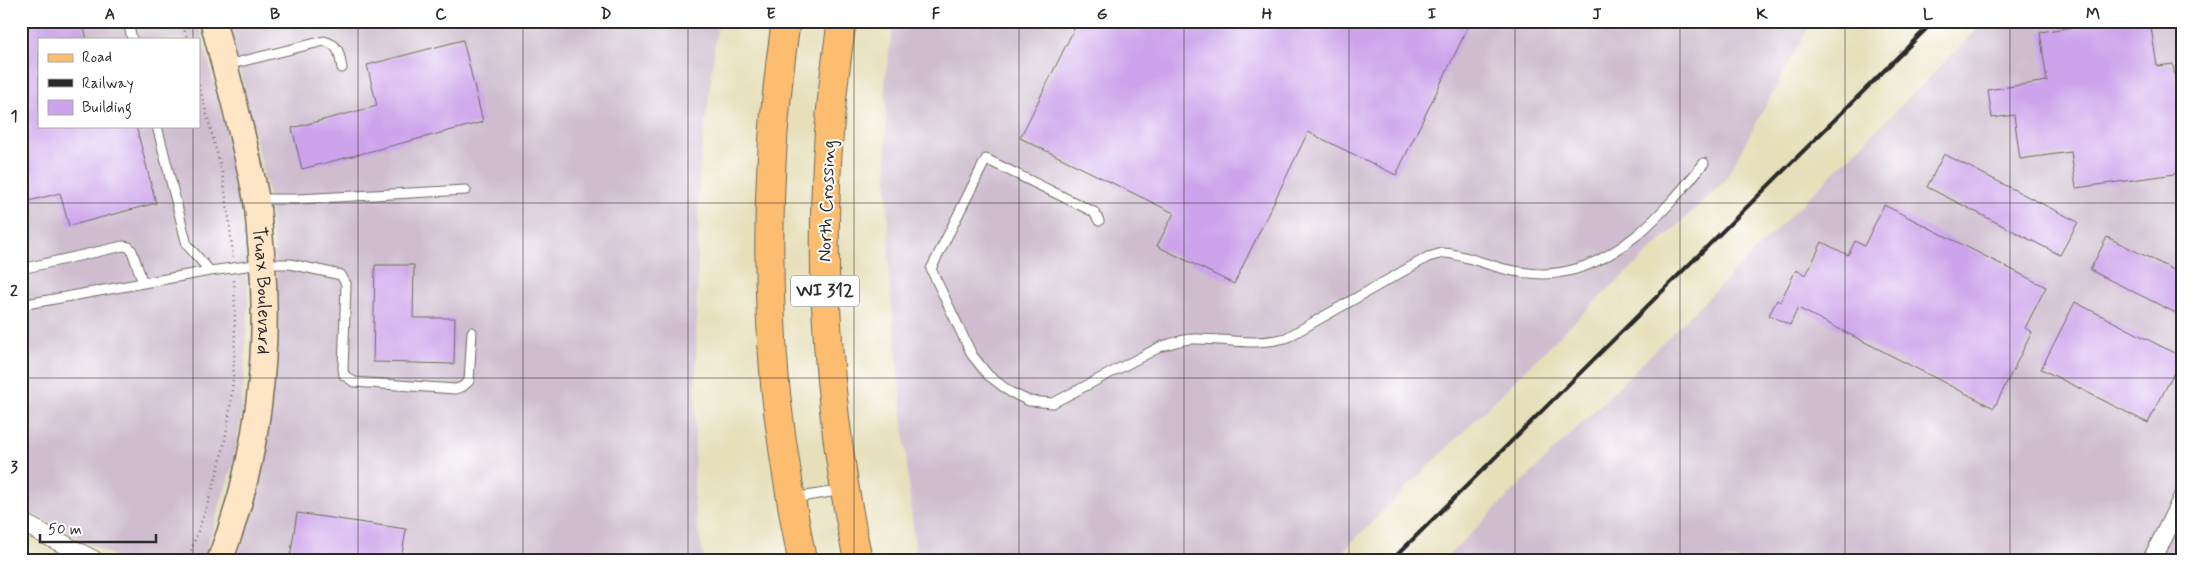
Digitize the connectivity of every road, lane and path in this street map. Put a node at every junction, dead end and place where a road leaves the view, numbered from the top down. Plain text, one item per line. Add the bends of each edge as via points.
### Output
1 (128, 21) edge
2 (182, 21) edge
3 (213, 21) edge
4 (786, 21) edge
5 (842, 21) edge
6 (132, 38) edge
7 (187, 38) edge
8 (224, 66) junction
9 (342, 68) dead end
10 (200, 89) edge
11 (158, 128) edge
12 (1704, 163) dead end
13 (466, 190) dead end
14 (257, 199) junction
15 (1099, 221) dead end
16 (262, 264) junction
17 (234, 268) junction
18 (21, 269) edge
19 (210, 271) junction
20 (143, 284) junction
21 (21, 305) edge
22 (472, 332) dead end
23 (843, 490) junction
24 (791, 499) junction
25 (2182, 499) edge
26 (21, 522) edge
27 (94, 560) edge
28 (188, 560) edge
29 (220, 560) edge
30 (802, 560) edge
31 (858, 560) edge
32 (2152, 560) edge

1 - 6 lane
2 - 7 path
3 - 8 main road, Truax Boulevard
4 - 24 main road via 771,175 770,283 776,384
5 - 23 main road, North Crossing / WI 312 via 825,178 825,281 830,385
8 - 9 lane via 324,41 332,43 338,50
8 - 14 main road, Truax Boulevard
10 - 17 path via 222,172
11 - 19 lane via 187,245
12 - 15 lane via 1667,208 1641,233 1579,268 1544,274 1508,270 1444,253 1428,257 1286,338 1244,343 1192,339 1160,348 1053,403 1029,402 988,375 972,355 931,269 986,159 1094,212
13 - 14 lane
14 - 16 main road, Truax Boulevard
16 - 17 lane
16 - 22 lane via 290,264 337,273 344,279 342,369 344,375 354,382 462,387 469,380
16 - 29 main road, Truax Boulevard via 263,362 257,418 244,479
17 - 19 lane
17 - 28 path via 235,331 230,405 222,458
18 - 20 lane via 123,246 132,252
19 - 20 lane
20 - 21 lane
23 - 24 lane
23 - 31 main road, North Crossing / WI 312
24 - 30 main road
25 - 32 street
26 - 27 street

